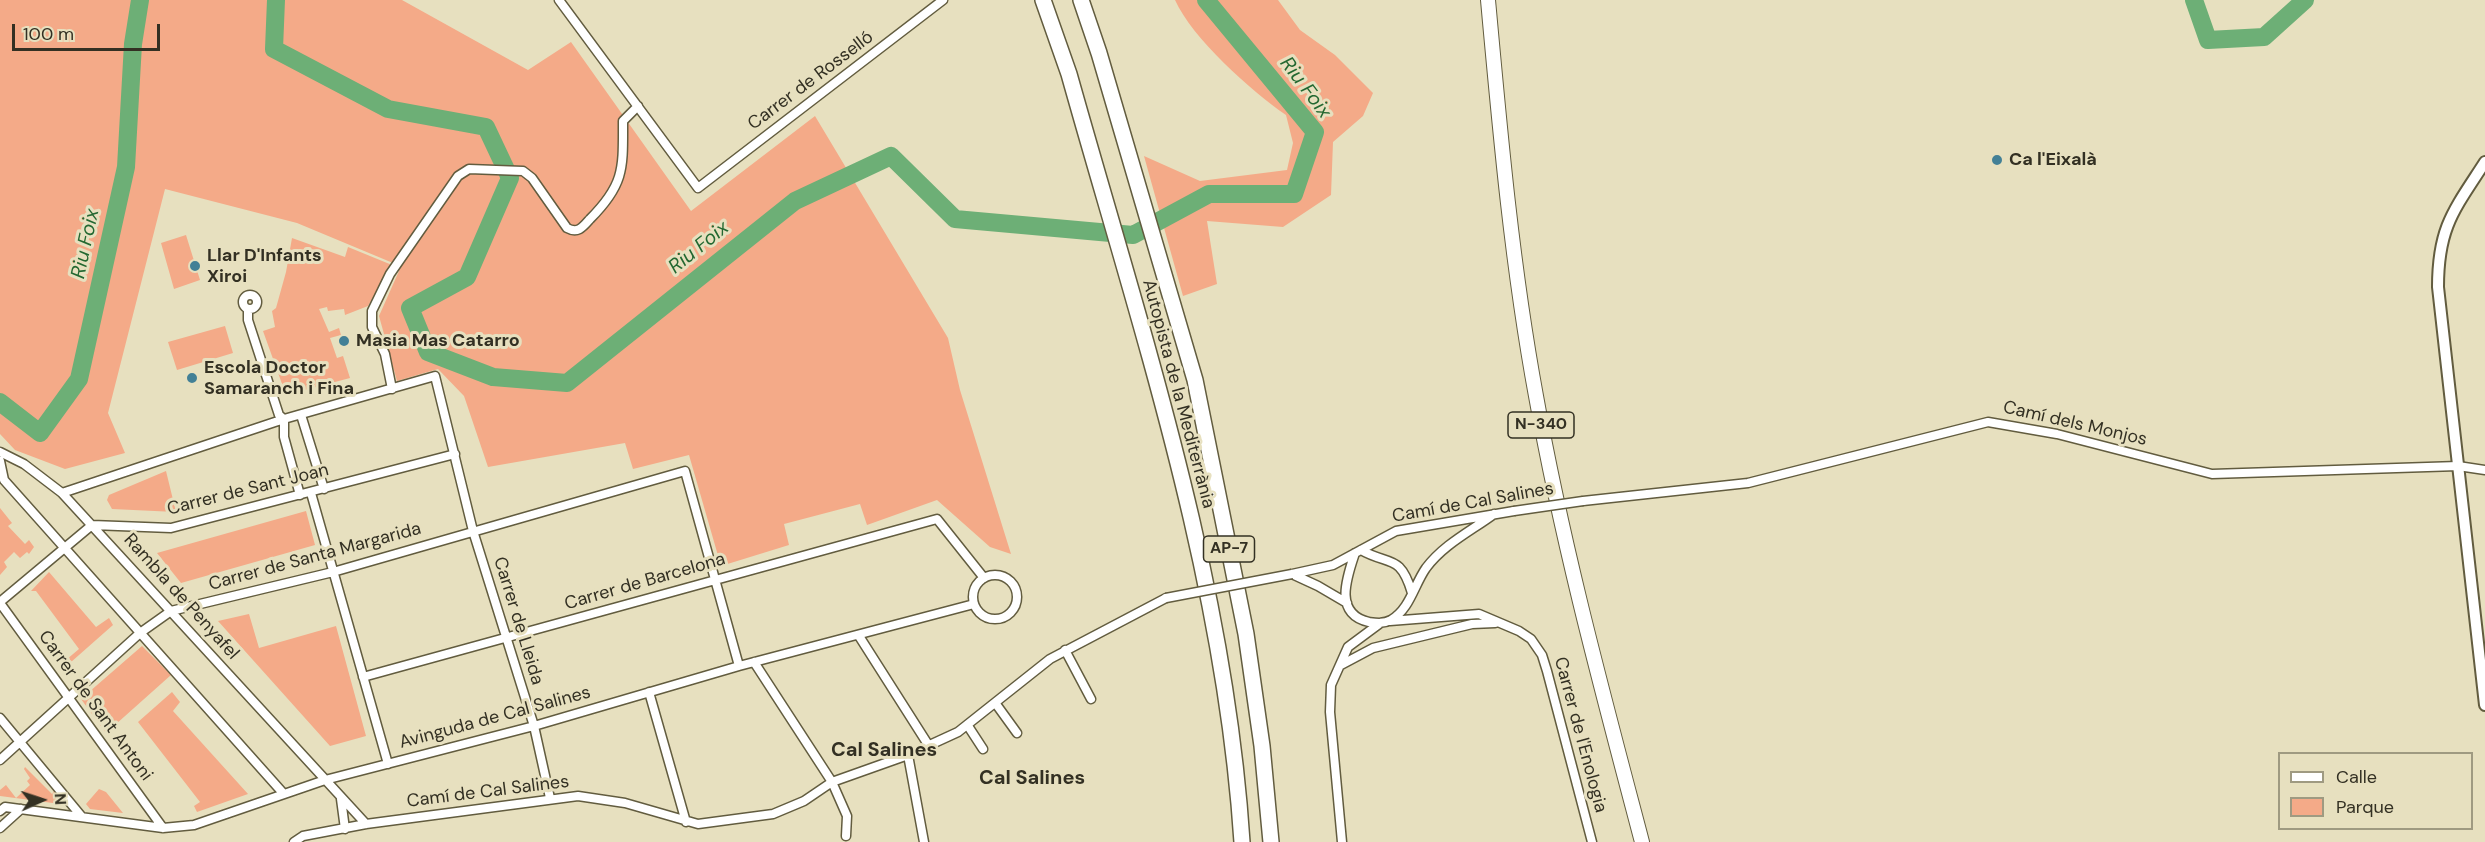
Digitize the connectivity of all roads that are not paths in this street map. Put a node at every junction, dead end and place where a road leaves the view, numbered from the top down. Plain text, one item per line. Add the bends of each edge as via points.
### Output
1 (559, 0) edge
2 (943, 0) edge
3 (1043, 0) edge
4 (1081, 0) edge
5 (1488, 0) edge
6 (638, 106) junction
7 (2485, 162) edge
8 (248, 309) dead end
9 (392, 389) junction
10 (302, 415) junction
11 (284, 419) junction
12 (0, 452) edge
13 (455, 454) junction
14 (0, 460) edge
15 (2458, 466) junction
16 (2485, 470) edge
17 (324, 489) junction
18 (62, 493) junction
19 (311, 493) junction
20 (300, 495) junction
21 (1583, 501) joint
22 (1494, 514) junction
23 (92, 525) junction
24 (473, 531) junction
25 (64, 548) junction
26 (1358, 552) junction
27 (333, 572) junction
28 (1292, 574) junction
29 (984, 578) junction
30 (714, 579) junction
31 (1412, 593) junction
32 (0, 602) edge
33 (1347, 603) junction
34 (974, 604) junction
35 (171, 611) junction
36 (1390, 621) junction
37 (1379, 624) junction
38 (1500, 624) junction
39 (140, 633) junction
40 (859, 636) junction
41 (506, 639) junction
42 (1065, 650) junction
43 (754, 662) junction
44 (1341, 665) junction
45 (739, 666) junction
46 (363, 677) junction
47 (649, 692) junction
48 (68, 696) junction
49 (1091, 699) dead end
50 (996, 704) junction
51 (2485, 705) edge
52 (0, 718) edge
53 (534, 726) junction
54 (968, 726) junction
55 (1017, 733) dead end
56 (21, 741) junction
57 (929, 746) junction
58 (983, 749) dead end
59 (908, 755) junction
60 (0, 760) edge
61 (388, 764) junction
62 (325, 780) junction
63 (832, 782) junction
64 (283, 793) junction
65 (341, 798) junction
66 (550, 798) junction
67 (21, 809) junction
68 (0, 811) edge
69 (82, 817) junction
70 (686, 822) junction
71 (366, 824) junction
72 (0, 828) edge
73 (163, 828) junction
74 (345, 829) junction
75 (846, 836) dead end
76 (294, 842) edge
77 (924, 842) edge
78 (1242, 842) edge
79 (1270, 842) edge
80 (1342, 842) edge
81 (1592, 842) edge
82 (1642, 842) edge

1 - 6 street
2 - 6 street, Carrer de Rosselló via 698,188
3 - 78 highway, Autopista de la Mediterrània / AP-7 via 1069,74 1204,571 1229,713
4 - 79 highway, Autopista de la Mediterrània / AP-7 via 1195,380 1237,584 1262,746
5 - 82 highway, N-340 via 1536,396 1594,661
6 - 9 street via 623,121 620,181 581,229 567,228 523,171 462,172 375,302 372,327 385,354
7 - 15 main road via 2450,217 2438,260
8 - 11 street via 248,320 279,415
9 - 10 street
9 - 13 street, Carrer de Lleida via 435,376
10 - 11 street
10 - 17 street
11 - 18 street
11 - 20 street via 284,437
12 - 18 street, Rambla de Penyafel via 24,464
13 - 17 street, Carrer de Sant Joan
13 - 24 street, Carrer de Lleida
14 - 25 street via 4,480
15 - 16 street, Camí dels Monjos
15 - 21 street, Camí dels Monjos via 2212,474 2057,434 1988,422 1748,483
15 - 51 main road
17 - 19 street, Carrer de Sant Joan
18 - 23 street, Rambla de Penyafel
19 - 20 street, Carrer de Sant Joan
19 - 27 street
20 - 23 street, Carrer de Sant Joan via 171,528
21 - 22 street, Camí de Cal Salines, bridge
22 - 26 street, Camí de Cal Salines via 1396,531
22 - 31 street via 1446,546 1426,568
23 - 25 street
23 - 35 street, Rambla de Penyafel
24 - 27 street, Carrer de Santa Margarida
24 - 30 street, Carrer de Santa Margarida via 685,471
24 - 41 street, Carrer de Lleida
25 - 32 street
25 - 39 street
26 - 28 street, Camí de Cal Salines via 1333,565
26 - 31 street via 1393,561 1408,579
26 - 33 street via 1344,590
27 - 35 street, Carrer de Santa Margarida
27 - 46 street
28 - 33 street
28 - 42 street, Camí de Cal Salines, bridge via 1166,598
29 - 30 street, Carrer de Barcelona via 937,519
29 - 34 street via 977,585
29 - 34 street via 1003,576 1011,581 1016,590 1015,607 1010,614 994,619 979,612
30 - 41 street, Carrer de Barcelona
30 - 45 street
31 - 36 street via 1401,612
32 - 48 street, Carrer de Sant Antoni
33 - 37 street via 1361,620
34 - 40 street, Avinguda de Cal Salines
35 - 39 street, Carrer de Santa Margarida
35 - 62 street, Rambla de Penyafel
36 - 37 street
36 - 38 street, Carrer de l'Enologia via 1479,614
37 - 44 street via 1348,647
38 - 44 street via 1472,624 1373,648
38 - 81 street, Carrer de l'Enologia via 1531,639 1542,655
39 - 48 street, Carrer de Santa Margarida
39 - 64 street
40 - 43 street, Avinguda de Cal Salines
40 - 57 street
41 - 46 street, Carrer de Barcelona
41 - 53 street, Carrer de Lleida
42 - 49 street
42 - 50 street, Camí de Cal Salines
43 - 45 street, Avinguda de Cal Salines
43 - 63 street
44 - 80 street via 1331,685 1330,712
45 - 47 street, Avinguda de Cal Salines
46 - 61 street
47 - 53 street, Avinguda de Cal Salines
47 - 70 street
48 - 56 street, Carrer de Santa Margarida
48 - 73 street, Carrer de Sant Antoni
50 - 54 street, Camí de Cal Salines
50 - 55 street
52 - 56 street
53 - 61 street, Avinguda de Cal Salines
53 - 66 street, Carrer de Lleida
54 - 57 street, Camí de Cal Salines
54 - 58 street
56 - 60 street, Carrer de Santa Margarida
56 - 69 street
57 - 59 street, Camí de Cal Salines
59 - 63 street, Camí de Cal Salines
59 - 77 street
61 - 62 street, Avinguda de Cal Salines
62 - 64 street, Avinguda de Cal Salines
62 - 65 street, Rambla de Penyafel
63 - 70 street, Camí de Cal Salines via 804,801 773,814 709,824
63 - 75 street via 847,816
64 - 73 street, Avinguda de Cal Salines via 201,823
65 - 71 street, Rambla de Penyafel
65 - 74 street
66 - 70 street, Camí de Cal Salines via 596,797
66 - 71 street, Camí de Cal Salines
67 - 68 street, Avinguda de Cal Salines via 5,807
67 - 69 street, Avinguda de Cal Salines
67 - 72 street
69 - 73 street, Avinguda de Cal Salines
71 - 74 street, Camí de Cal Salines
74 - 76 street, Camí de Cal Salines

